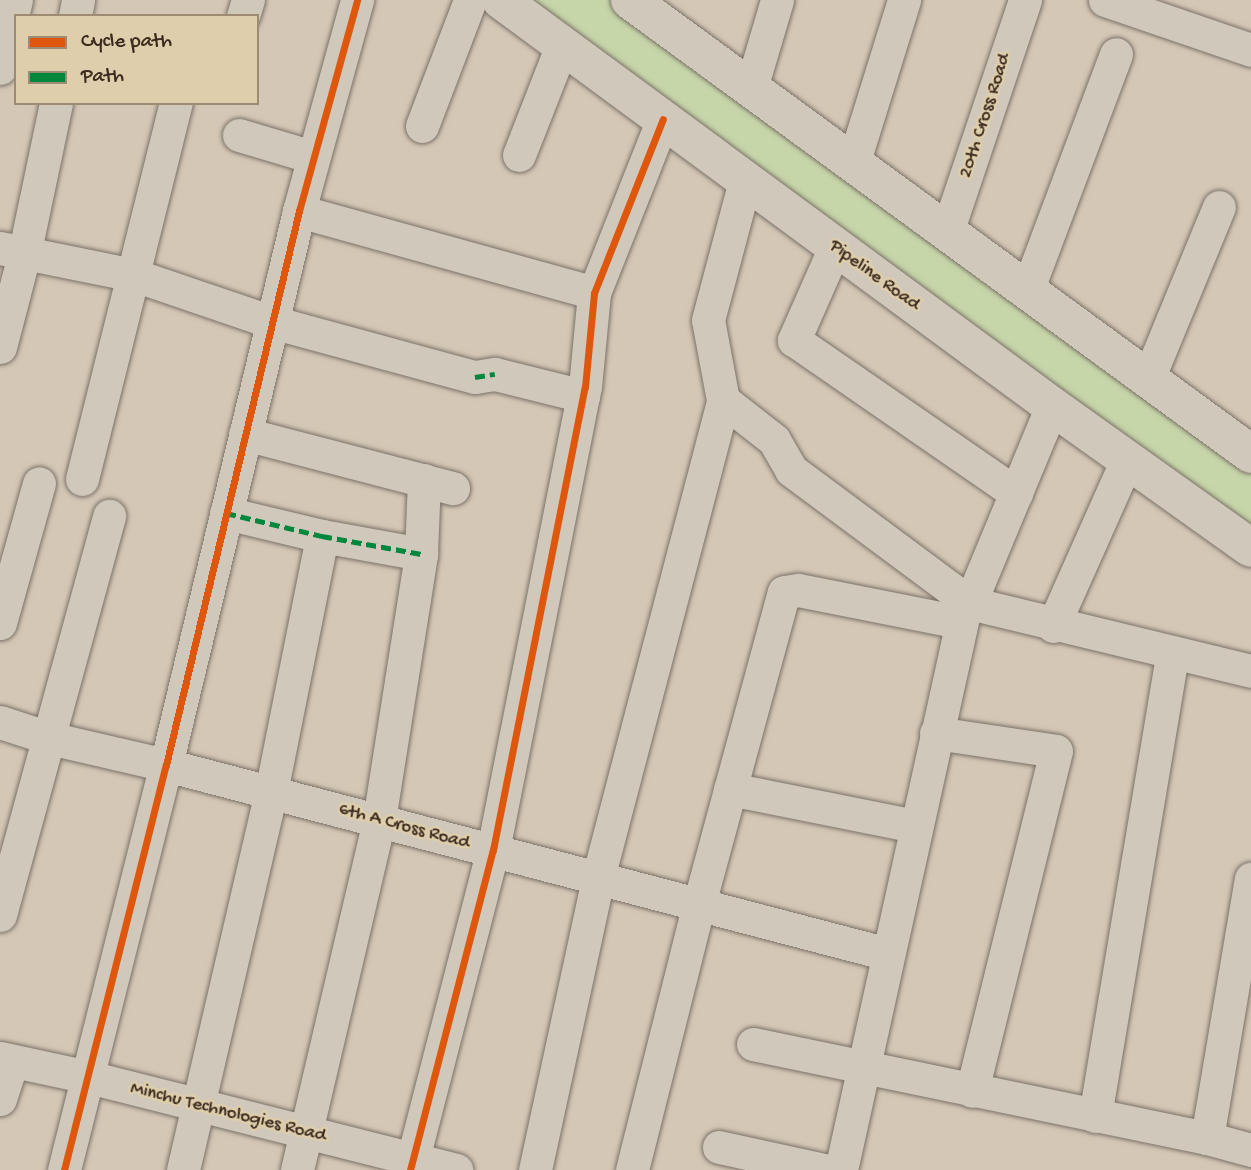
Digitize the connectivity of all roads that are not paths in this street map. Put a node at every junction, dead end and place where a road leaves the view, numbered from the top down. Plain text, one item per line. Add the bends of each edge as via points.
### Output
1 (16, 0) edge
2 (357, 0) edge
3 (470, 0) edge
4 (500, 0) edge
5 (777, 0) edge
6 (904, 0) edge
7 (1024, 0) edge
8 (1105, 0) edge
9 (635, 2) edge
10 (562, 45) junction
11 (1251, 50) edge
12 (1116, 54) dead end
13 (0, 68) edge
14 (751, 88) junction
15 (55, 105) edge
16 (176, 105) edge
17 (663, 119) junction
18 (422, 126) dead end
19 (239, 135) dead end
20 (519, 155) dead end
21 (313, 157) junction
22 (853, 164) junction
23 (745, 181) junction
24 (1219, 207) dead end
25 (299, 211) junction
26 (947, 232) junction
27 (835, 247) junction
28 (12, 251) edge
29 (134, 275) junction
30 (1027, 291) junction
31 (594, 293) junction
32 (272, 322) junction
33 (0, 347) edge
34 (1148, 379) junction
35 (583, 396) junction
36 (723, 400) junction
37 (1052, 406) junction
38 (245, 434) junction
39 (1248, 443) edge
40 (1127, 460) junction
41 (82, 479) dead end
42 (39, 483) dead end
43 (1016, 493) junction
44 (226, 513) junction
45 (109, 516) dead end
46 (322, 536) junction
47 (1251, 548) edge
48 (421, 554) junction
49 (965, 612) junction
50 (0, 623) edge
51 (1053, 626) junction
52 (1172, 654) junction
53 (1251, 671) edge
54 (0, 722) edge
55 (936, 733) junction
56 (49, 738) junction
57 (166, 765) junction
58 (730, 789) junction
59 (271, 792) junction
60 (379, 820) junction
61 (916, 826) junction
62 (493, 850) junction
63 (598, 878) junction
64 (1251, 879) edge
65 (699, 904) junction
66 (0, 915) edge
67 (888, 954) junction
68 (753, 1044) dead end
69 (6, 1060) edge
70 (864, 1065) junction
71 (89, 1077) junction
72 (972, 1091) junction
73 (0, 1099) edge
74 (200, 1105) junction
75 (1095, 1116) junction
76 (306, 1133) junction
77 (1208, 1138) junction
78 (719, 1147) dead end
79 (1251, 1150) edge
80 (412, 1164) edge
81 (64, 1170) edge
82 (183, 1170) edge
83 (297, 1170) edge
84 (456, 1170) edge
85 (535, 1170) edge
86 (632, 1170) edge
87 (824, 1170) edge
88 (841, 1170) edge

1 - 13 street
2 - 21 street
3 - 18 street
4 - 10 main road, Pipeline Road
5 - 14 street
6 - 22 street
7 - 26 street, 20th Cross Road
8 - 11 street
9 - 14 main road
10 - 17 main road, Pipeline Road
10 - 20 street
12 - 30 street
14 - 22 main road
15 - 28 street
16 - 29 street
17 - 23 main road, Pipeline Road
17 - 31 street
19 - 21 street
21 - 25 street
22 - 26 main road
23 - 27 main road, Pipeline Road
23 - 36 street via 708,320
24 - 34 street
25 - 31 street
25 - 32 street
26 - 30 main road
27 - 37 main road, Pipeline Road
27 - 43 street via 794,340
28 - 29 street
28 - 33 street
29 - 32 street
29 - 41 street
30 - 34 main road
31 - 35 street
32 - 35 street via 475,377 495,374
32 - 38 street
34 - 39 main road
35 - 62 street
36 - 49 street via 774,440 791,470
36 - 63 street
37 - 40 main road, Pipeline Road
37 - 43 street
38 - 44 street
38 - 48 street via 438,484
40 - 47 main road, Pipeline Road
40 - 51 street
42 - 50 street
43 - 49 street
44 - 46 street
44 - 57 street
45 - 56 street
46 - 48 street
46 - 59 street
48 - 60 street
49 - 51 street
49 - 55 street
49 - 58 street via 798,590 784,592
51 - 52 street
52 - 53 street
52 - 75 street
54 - 56 street, 6th A Cross Road
55 - 61 street
55 - 72 street via 1056,751
56 - 57 street, 6th A Cross Road
56 - 66 street
57 - 59 street, 6th A Cross Road
57 - 71 street
58 - 61 street
58 - 65 street
59 - 60 street, 6th A Cross Road
59 - 74 street
60 - 62 street, 6th A Cross Road
60 - 76 street
61 - 67 street
62 - 63 street, 6th A Cross Road
62 - 80 street
63 - 65 street, 6th A Cross Road
63 - 85 street
64 - 77 street
65 - 67 street, 6th A Cross Road
65 - 86 street
67 - 70 street
68 - 70 street
69 - 71 street, Minchu Technologies Road
69 - 73 street
70 - 72 street
70 - 88 street
71 - 74 street, Minchu Technologies Road
71 - 81 street
72 - 75 street
74 - 76 street, Minchu Technologies Road
74 - 82 street
75 - 77 street
76 - 80 street, Minchu Technologies Road
76 - 83 street
77 - 79 street
78 - 87 street
80 - 84 street, Minchu Technologies Road

